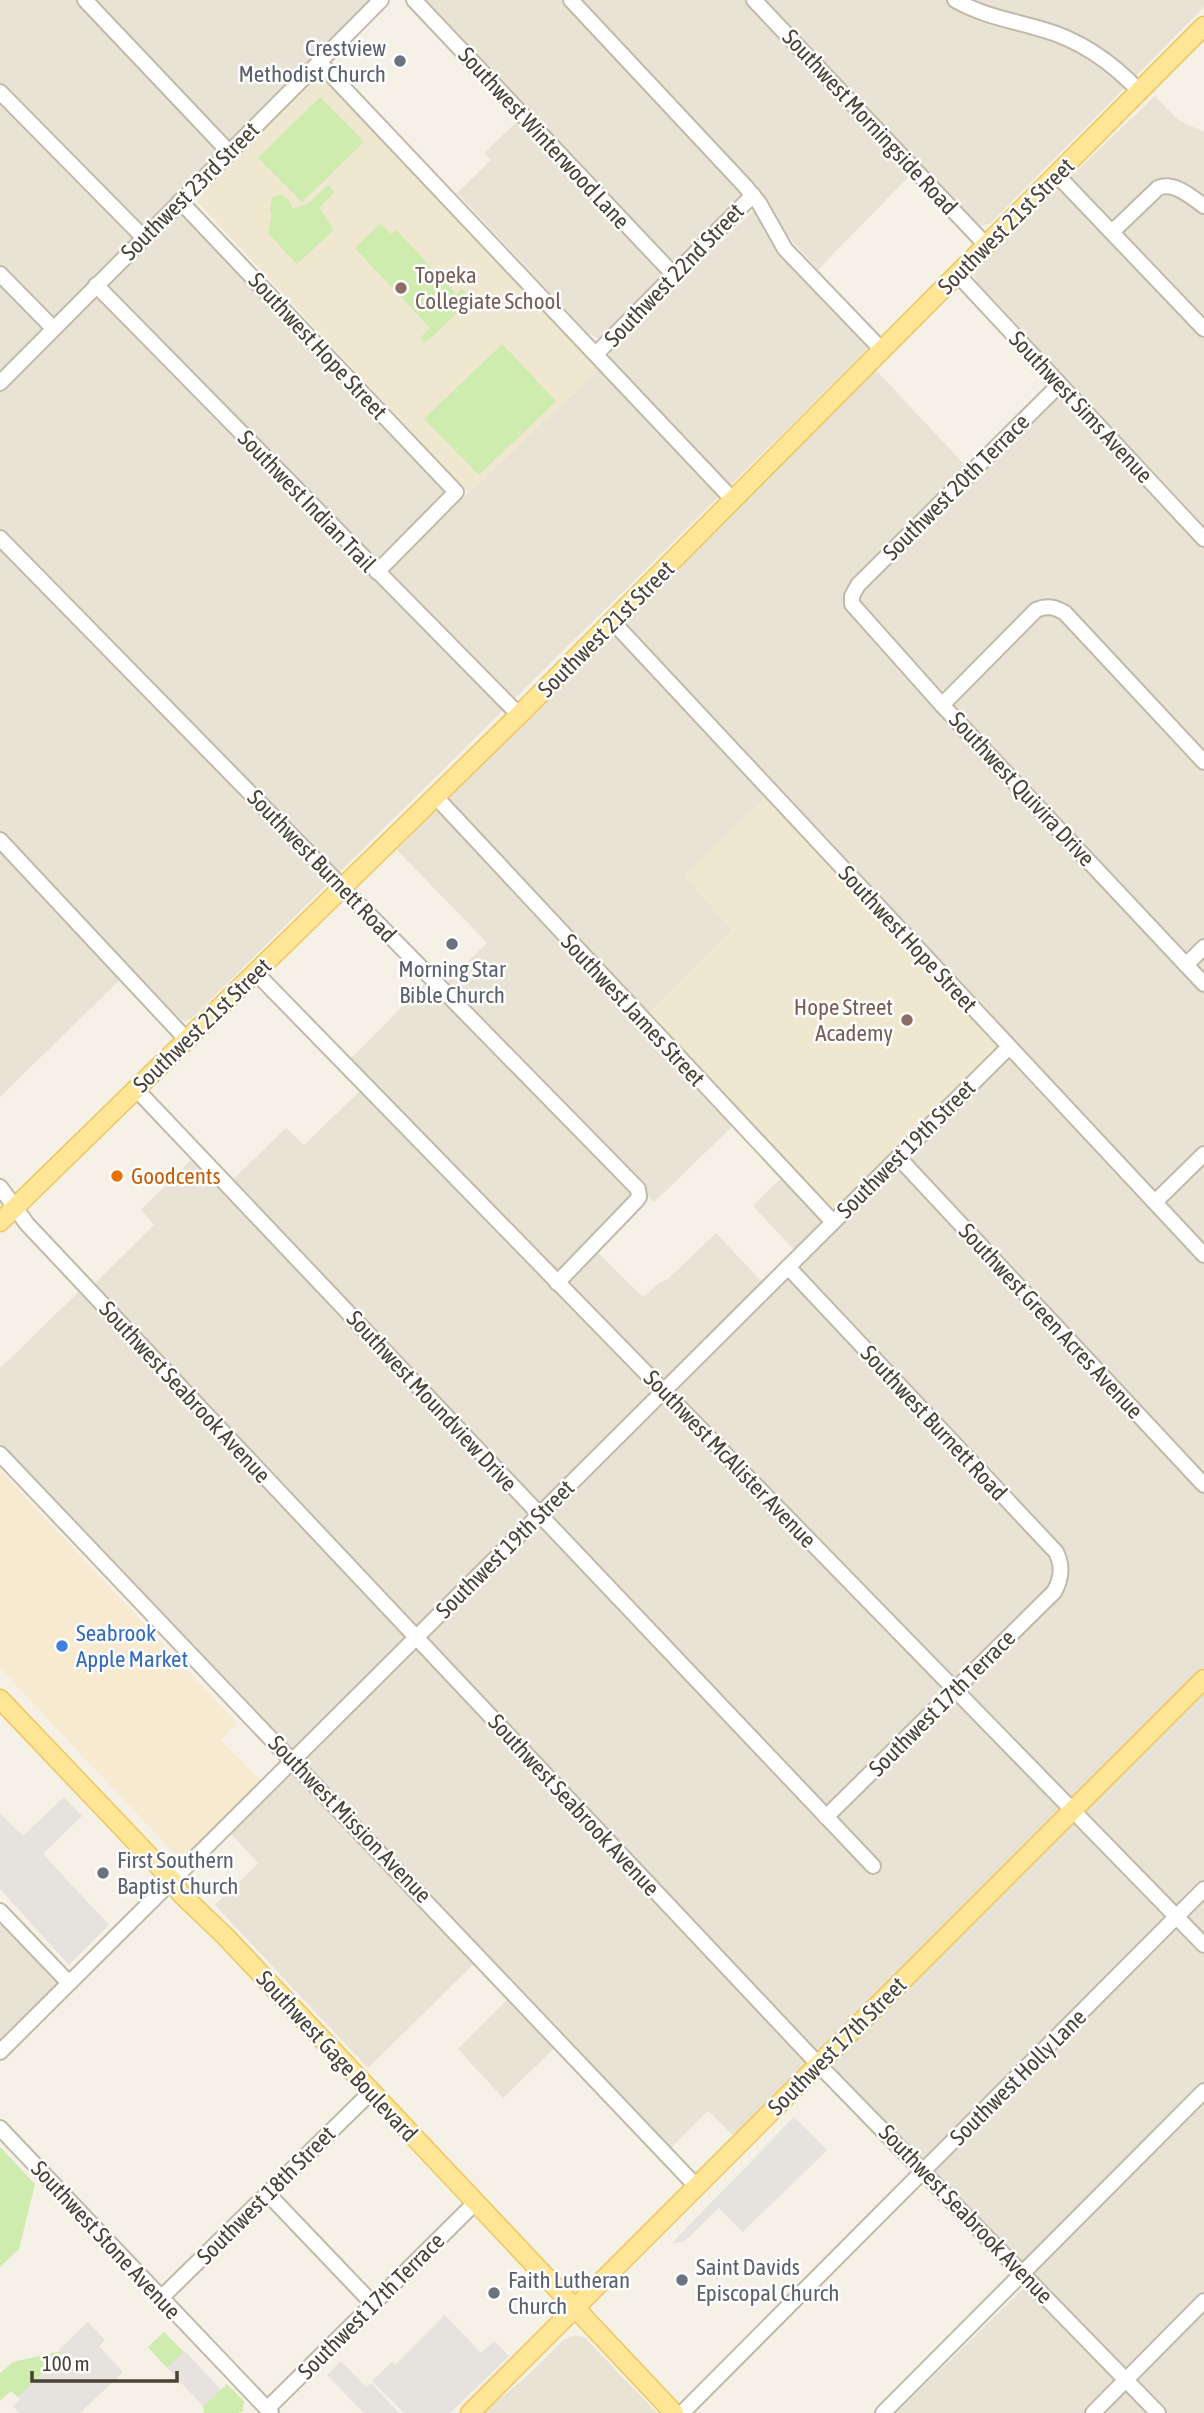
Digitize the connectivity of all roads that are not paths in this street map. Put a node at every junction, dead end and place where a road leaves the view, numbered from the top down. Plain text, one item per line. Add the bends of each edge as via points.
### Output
1 (85, 0) edge
2 (414, 0) edge
3 (571, 0) edge
4 (754, 0) edge
5 (955, 0) edge
6 (378, 1) edge
7 (1204, 26) edge
8 (320, 62) junction
9 (0, 92) edge
10 (1140, 92) junction
11 (229, 152) junction
12 (1057, 175) junction
13 (753, 195) junction
14 (180, 201) junction
15 (1204, 206) edge
16 (1112, 232) junction
17 (143, 237) junction
18 (986, 245) junction
19 (0, 274) edge
20 (674, 275) junction
21 (958, 275) junction
22 (96, 285) junction
23 (54, 328) junction
24 (1204, 328) edge
25 (883, 351) junction
26 (596, 354) junction
27 (0, 383) edge
28 (1059, 385) junction
29 (734, 501) junction
30 (0, 538) edge
31 (1204, 539) edge
32 (377, 572) junction
33 (854, 590) joint
34 (613, 622) junction
35 (942, 705) junction
36 (519, 715) junction
37 (1204, 762) edge
38 (435, 796) junction
39 (0, 840) edge
40 (343, 886) junction
41 (1204, 947) edge
42 (1186, 965) junction
43 (257, 973) junction
44 (1204, 984) edge
45 (187, 1040) junction
46 (1009, 1047) junction
47 (136, 1089) junction
48 (1204, 1154) edge
49 (898, 1157) junction
50 (0, 1187) edge
51 (1155, 1202) junction
52 (14, 1208) junction
53 (0, 1222) edge
54 (833, 1222) junction
55 (1204, 1255) edge
56 (788, 1267) junction
57 (557, 1283) junction
58 (664, 1390) junction
59 (0, 1454) edge
60 (1204, 1485) edge
61 (540, 1515) junction
62 (1056, 1588) joint
63 (416, 1637) junction
64 (1204, 1679) edge
65 (955, 1689) junction
66 (0, 1699) edge
67 (293, 1760) junction
68 (1072, 1811) junction
69 (826, 1816) junction
70 (873, 1866) dead end
71 (173, 1881) junction
72 (1204, 1889) edge
73 (0, 1912) edge
74 (1176, 1917) junction
75 (1204, 1945) edge
76 (69, 1983) junction
77 (0, 2052) edge
78 (819, 2065) junction
79 (1204, 2091) edge
80 (371, 2092) junction
81 (0, 2128) edge
82 (925, 2171) junction
83 (697, 2187) junction
84 (268, 2194) junction
85 (476, 2202) junction
86 (1023, 2272) junction
87 (161, 2298) junction
88 (1204, 2301) edge
89 (373, 2304) junction
90 (575, 2308) junction
91 (1126, 2379) junction
92 (269, 2411) edge
93 (470, 2413) edge
94 (674, 2413) edge
95 (682, 2413) edge
96 (883, 2413) edge
97 (1093, 2413) edge
98 (1158, 2413) edge

1 - 11 street
2 - 20 street, Southwest Winterwood Lane
3 - 13 street
4 - 18 street, Southwest Morningside Road
5 - 10 street via 985,15 1077,43 1110,64
6 - 8 street, Southwest 23rd Street
7 - 10 main road, Southwest 21st Street
8 - 11 street, Southwest 23rd Street
8 - 26 street
9 - 17 street
10 - 12 main road, Southwest 21st Street
11 - 14 street, Southwest 23rd Street
12 - 16 street
12 - 18 main road, Southwest 21st Street
13 - 20 street, Southwest 22nd Street
13 - 25 street via 785,249
14 - 17 street, Southwest 23rd Street
14 - 32 street, Southwest Hope Street via 456,492
15 - 16 street via 1164,185
16 - 24 street
17 - 22 street, Southwest 23rd Street
18 - 21 main road, Southwest 21st Street
19 - 23 street
20 - 26 street, Southwest 22nd Street
21 - 25 main road, Southwest 21st Street
21 - 28 street, Southwest Sims Avenue
22 - 23 street, Southwest 23rd Street
22 - 32 street, Southwest Indian Trail
23 - 27 street, Southwest 23rd Street
25 - 29 main road, Southwest 21st Street
26 - 29 street
28 - 31 street, Southwest Sims Avenue
28 - 33 street, Southwest 20th Terrace
29 - 34 main road, Southwest 21st Street
30 - 40 street, Southwest Burnett Road
32 - 36 street, Southwest Indian Trail
33 - 35 street, Southwest Quivira Drive via 853,608
34 - 36 main road, Southwest 21st Street
34 - 46 street, Southwest Hope Street
35 - 37 street via 1036,610 1051,607 1065,612
35 - 42 street, Southwest Quivira Drive
36 - 38 main road, Southwest 21st Street
38 - 40 main road, Southwest 21st Street
38 - 54 street, Southwest James Street
39 - 45 street
40 - 43 main road, Southwest 21st Street
40 - 57 street, Southwest Burnett Road via 636,1186 639,1197
41 - 42 street
42 - 44 street, Southwest Quivira Drive
43 - 45 main road, Southwest 21st Street
43 - 57 street, Southwest McAlister Avenue
45 - 47 main road, Southwest 21st Street
46 - 49 street, Southwest 19th Street
46 - 51 street, Southwest Hope Street
47 - 52 main road, Southwest 21st Street
47 - 61 street, Southwest Moundview Drive
48 - 51 street
49 - 54 street, Southwest 19th Street
49 - 60 street, Southwest Green Acres Avenue
50 - 52 street, Southwest Seabrook Avenue
51 - 55 street, Southwest Hope Street
52 - 53 main road, Southwest 21st Street
52 - 63 street, Southwest Seabrook Avenue
54 - 56 street, Southwest 19th Street
56 - 58 street, Southwest 19th Street
56 - 62 street, Southwest Burnett Road via 1056,1552 1060,1580
57 - 58 street, Southwest McAlister Avenue
58 - 61 street, Southwest 19th Street
58 - 65 street, Southwest McAlister Avenue
59 - 67 street, Southwest Mission Avenue
61 - 63 street, Southwest 19th Street
61 - 69 street, Southwest Moundview Drive
62 - 65 street, Southwest 17th Terrace
63 - 67 street, Southwest 19th Street
63 - 78 street, Southwest Seabrook Avenue
64 - 68 main road, Southwest 17th Street
65 - 68 street, Southwest McAlister Avenue
65 - 69 street, Southwest 17th Terrace
66 - 71 main road, Southwest Gage Boulevard
67 - 71 street, Southwest 19th Street
67 - 83 street, Southwest Mission Avenue
68 - 74 street, Southwest McAlister Avenue
68 - 78 main road, Southwest 17th Street
69 - 70 street, Southwest Moundview Drive
71 - 76 street, Southwest 19th Street
71 - 80 main road, Southwest Gage Boulevard
72 - 74 street, Southwest Holly Lane
73 - 76 street
74 - 75 street, Southwest McAlister Avenue
74 - 82 street, Southwest Holly Lane
76 - 77 street, Southwest 19th Street
78 - 82 street, Southwest Seabrook Avenue
78 - 83 main road, Southwest 17th Street
79 - 86 street
80 - 84 street, Southwest 18th Street
80 - 85 main road, Southwest Gage Boulevard
81 - 87 street, Southwest Stone Avenue
82 - 86 street, Southwest Seabrook Avenue
82 - 95 street, Southwest Holly Lane
83 - 90 main road, Southwest 17th Street
84 - 87 street, Southwest 18th Street
84 - 89 street
85 - 89 street, Southwest 17th Terrace
85 - 90 main road, Southwest Gage Boulevard
86 - 91 street, Southwest Seabrook Avenue
86 - 96 street
87 - 92 street, Southwest Stone Avenue
88 - 91 street
89 - 92 street, Southwest 17th Terrace
90 - 93 main road, Southwest 17th Street
90 - 94 main road, Southwest Gage Boulevard
91 - 97 street
91 - 98 street, Southwest Seabrook Avenue

